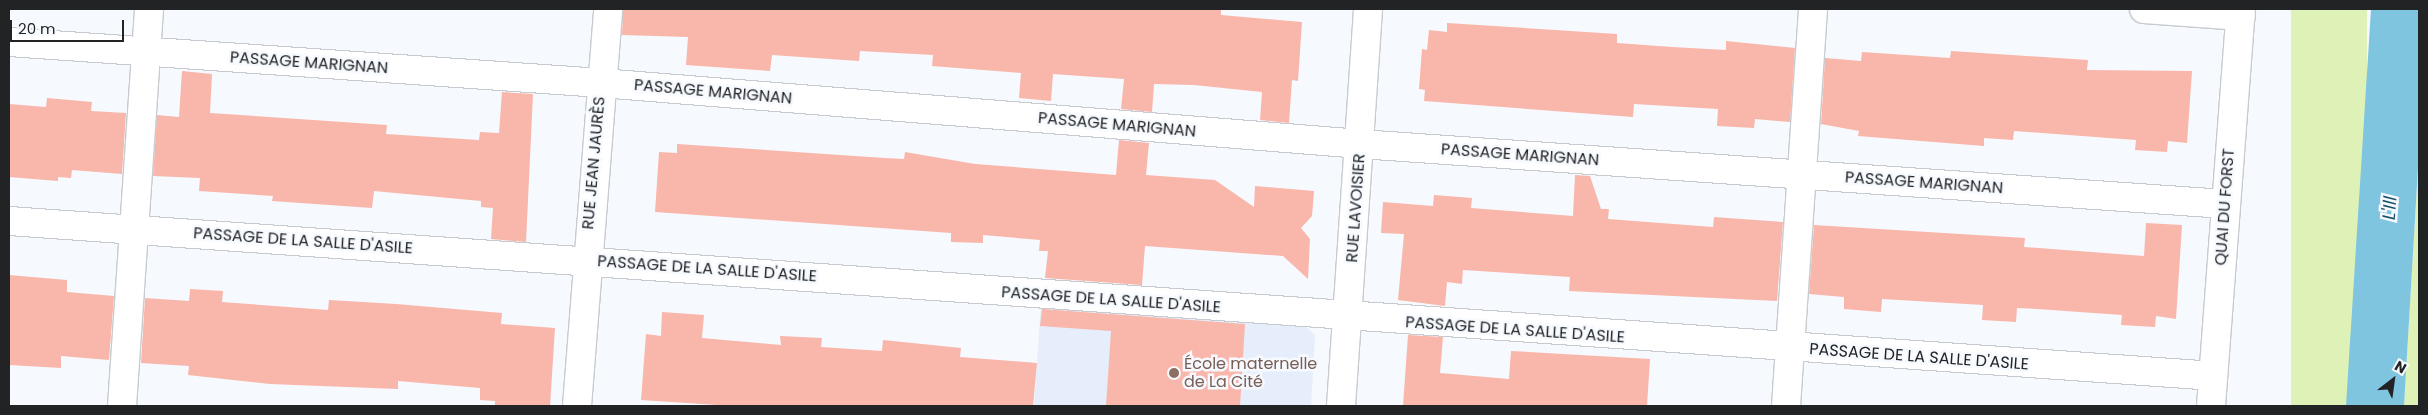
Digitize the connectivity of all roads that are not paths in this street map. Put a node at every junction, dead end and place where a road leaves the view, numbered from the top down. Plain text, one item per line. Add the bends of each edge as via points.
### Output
1 (149, 9) edge
2 (608, 9) edge
3 (1368, 9) edge
4 (1813, 9) edge
5 (2144, 9) edge
6 (2241, 12) edge
7 (9, 42) edge
8 (146, 52) junction
9 (601, 83) junction
10 (1360, 144) junction
11 (1802, 174) junction
12 (2224, 204) junction
13 (9, 221) edge
14 (133, 230) junction
15 (585, 259) junction
16 (1349, 318) junction
17 (1790, 348) junction
18 (2213, 376) junction
19 (122, 406) edge
20 (577, 406) edge
21 (1341, 406) edge
22 (1786, 406) edge
23 (2211, 406) edge

1 - 8 street
2 - 9 street, RUE JEAN JAURÈS
3 - 10 street, RUE LAVOISIER
4 - 11 street
5 - 6 street
6 - 12 street, QUAI DU FORST
7 - 8 street, PASSAGE MARIGNAN
8 - 9 street, PASSAGE MARIGNAN
8 - 14 street
9 - 10 street, PASSAGE MARIGNAN
9 - 15 street, RUE JEAN JAURÈS
10 - 11 street, PASSAGE MARIGNAN
10 - 16 street, RUE LAVOISIER
11 - 12 street, PASSAGE MARIGNAN
11 - 17 street
12 - 18 street, QUAI DU FORST
13 - 14 street, PASSAGE DE LA SALLE D'ASILE
14 - 15 street, PASSAGE DE LA SALLE D'ASILE
14 - 19 street
15 - 16 street, PASSAGE DE LA SALLE D'ASILE
15 - 20 street, RUE JEAN JAURÈS
16 - 17 street, PASSAGE DE LA SALLE D'ASILE
16 - 21 street, RUE LAVOISIER
17 - 18 street, PASSAGE DE LA SALLE D'ASILE
17 - 22 street
18 - 23 street, QUAI DU FORST

